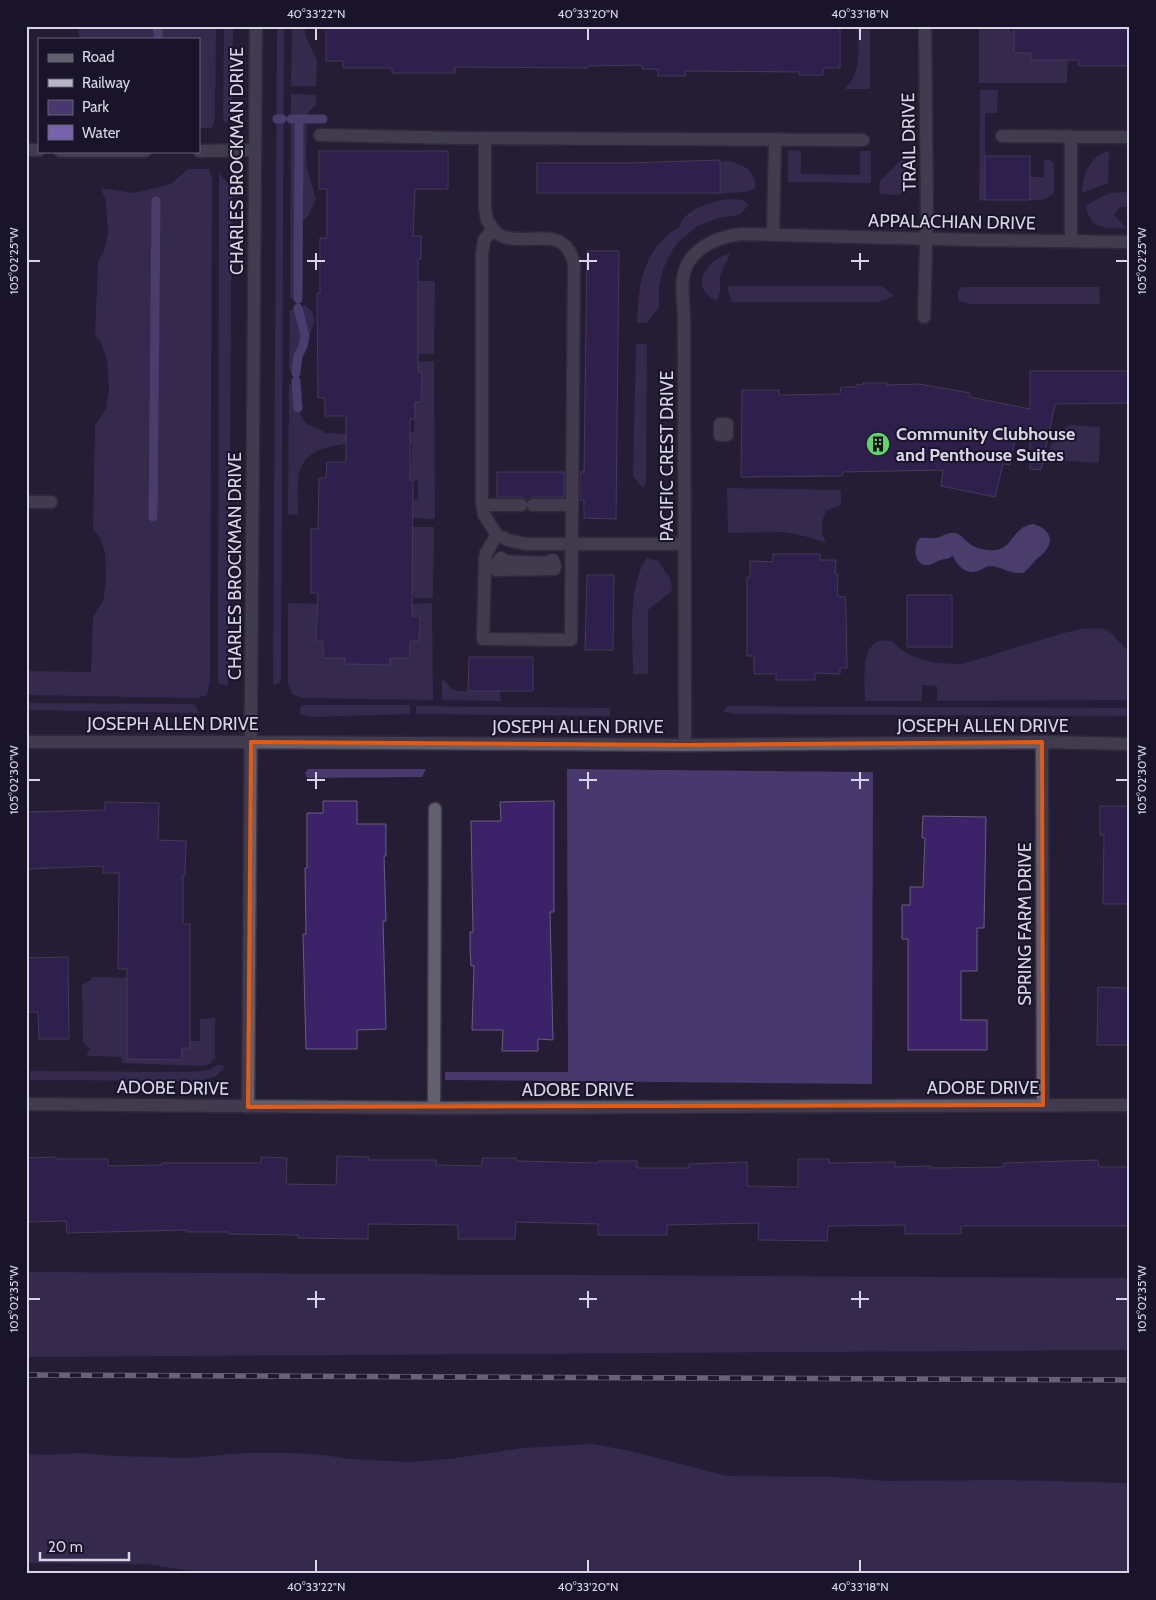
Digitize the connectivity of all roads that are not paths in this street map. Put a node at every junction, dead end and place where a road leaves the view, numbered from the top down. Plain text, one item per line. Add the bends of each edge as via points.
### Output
1 (256, 26) edge
2 (925, 26) edge
3 (320, 135) dead end
4 (1002, 136) dead end
5 (1071, 136) junction
6 (1130, 137) edge
7 (485, 138) junction
8 (776, 140) junction
9 (863, 140) dead end
10 (255, 150) junction
11 (200, 151) edge
12 (493, 229) junction
13 (773, 235) junction
14 (926, 239) junction
15 (1071, 241) junction
16 (1130, 242) edge
17 (924, 317) dead end
18 (26, 502) edge
19 (51, 502) dead end
20 (482, 505) junction
21 (571, 505) junction
22 (497, 535) junction
23 (571, 544) junction
24 (684, 544) junction
25 (26, 742) edge
26 (251, 742) junction
27 (1042, 742) junction
28 (1130, 744) edge
29 (685, 745) junction
30 (436, 809) dead end
31 (26, 1104) edge
32 (1043, 1105) junction
33 (1130, 1105) edge
34 (248, 1107) junction
35 (434, 1108) junction

1 - 10 street, CHARLES BROCKMAN DRIVE
2 - 14 street, TRAIL DRIVE
3 - 7 street
4 - 5 street
5 - 6 street
5 - 15 street
7 - 8 street
7 - 12 street via 487,220
8 - 9 street
8 - 13 street
10 - 11 street
10 - 26 street, CHARLES BROCKMAN DRIVE
12 - 20 street via 484,240 482,255
12 - 21 street via 500,236 511,238 559,240 572,254
13 - 14 street, APPALACHIAN DRIVE
13 - 24 street, PACIFIC CREST DRIVE via 741,234 713,241 694,255 683,277
14 - 15 street, APPALACHIAN DRIVE
14 - 17 street, TRAIL DRIVE
15 - 16 street, APPALACHIAN DRIVE
18 - 19 street
20 - 21 street
20 - 22 street via 484,515
21 - 23 street
22 - 23 street via 526,544
22 - 23 street via 486,553 483,639 571,640
23 - 24 street
24 - 29 street, PACIFIC CREST DRIVE
25 - 26 street, JOSEPH ALLEN DRIVE
26 - 29 street, JOSEPH ALLEN DRIVE
26 - 34 street, CHARLES BROCKMAN DRIVE
27 - 28 street, JOSEPH ALLEN DRIVE
27 - 29 street, JOSEPH ALLEN DRIVE
27 - 32 street, SPRING FARM DRIVE
30 - 35 street
31 - 34 street, ADOBE DRIVE
32 - 33 street, ADOBE DRIVE
32 - 35 street, ADOBE DRIVE
34 - 35 street, ADOBE DRIVE

